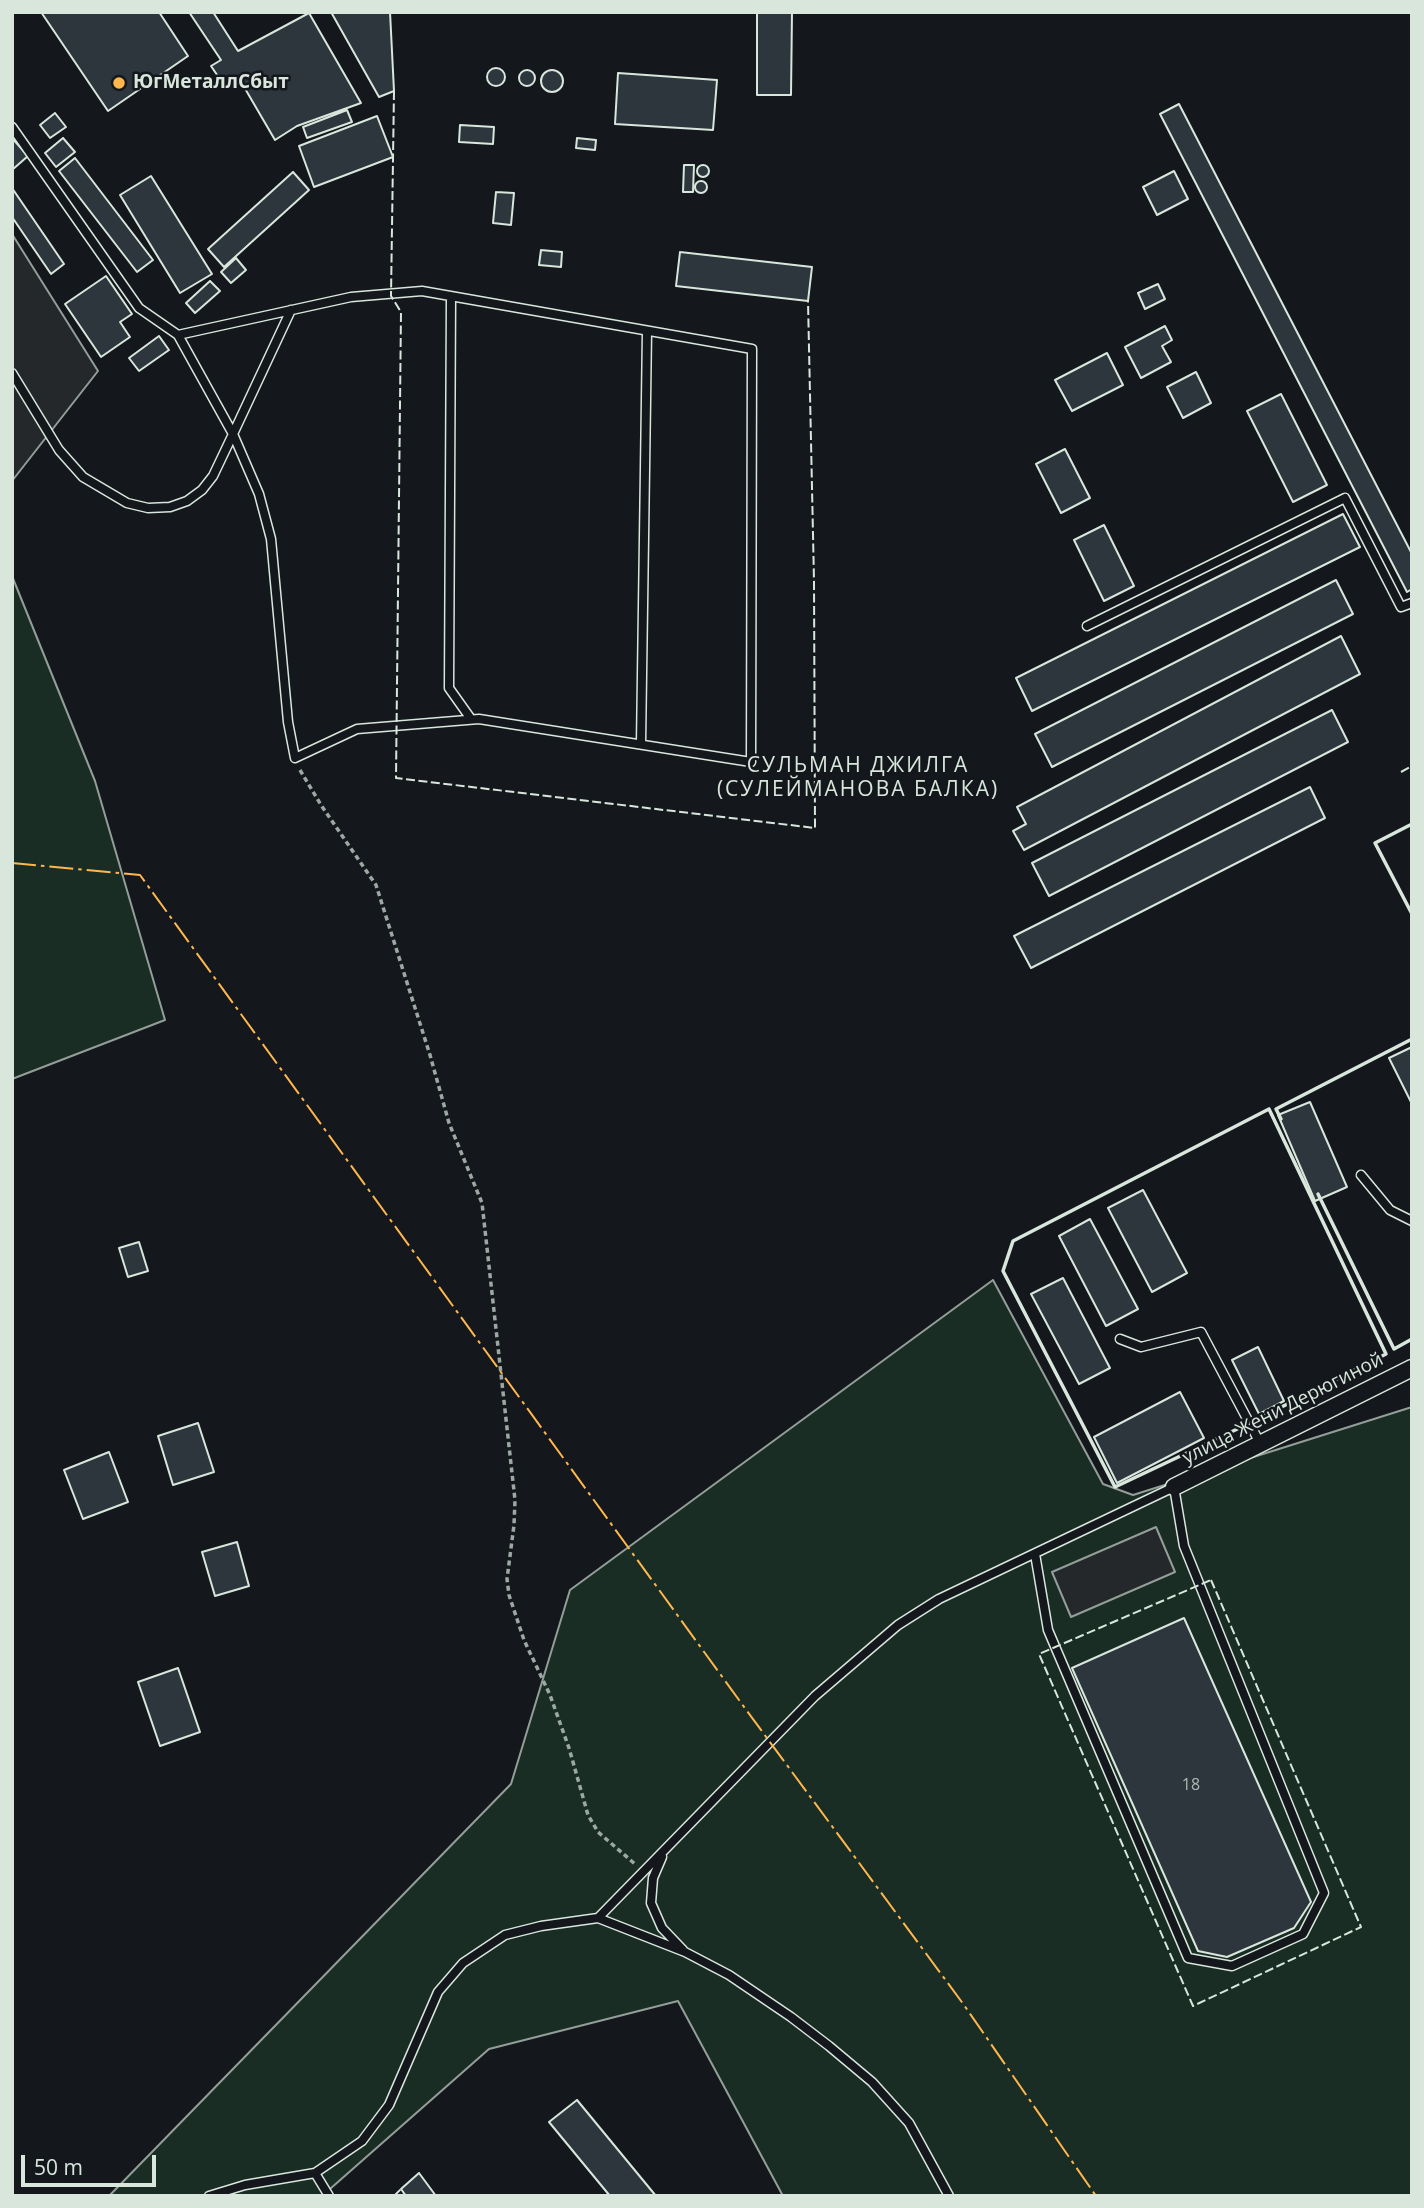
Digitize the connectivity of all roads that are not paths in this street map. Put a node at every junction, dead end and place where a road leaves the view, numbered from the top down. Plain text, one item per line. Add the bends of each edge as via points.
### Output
1 (12, 127) edge
2 (451, 296) junction
3 (291, 310) junction
4 (647, 331) junction
5 (178, 335) junction
6 (12, 373) edge
7 (233, 433) junction
8 (1412, 603) edge
9 (1087, 626) dead end
10 (471, 719) junction
11 (641, 744) junction
12 (1361, 1175) dead end
13 (1412, 1221) edge
14 (1120, 1339) dead end
15 (1412, 1368) edge
16 (1261, 1445) junction
17 (1174, 1487) junction
18 (1035, 1554) junction
19 (664, 1852) junction
20 (598, 1918) junction
21 (685, 1952) junction
22 (315, 2173) junction
23 (209, 2196) edge
24 (329, 2196) edge
25 (949, 2196) edge

1 - 5 lane via 139,308
2 - 3 lane via 422,291 362,296
2 - 4 lane
2 - 10 lane via 449,688
3 - 5 lane
3 - 7 lane
4 - 11 lane
4 - 11 lane via 752,349 751,762
5 - 7 lane
6 - 7 lane via 44,428 75,468 127,503 148,508 187,501 213,476
7 - 10 lane via 259,494 271,539 295,758 356,729
8 - 9 lane via 1401,607 1345,498
10 - 11 lane
12 - 13 lane via 1390,1210
14 - 16 lane via 1141,1347 1201,1332
15 - 16 street, улица Жени Дерюгиной
16 - 17 street, улица Жени Дерюгиной
17 - 18 lane
17 - 18 lane via 1184,1546 1324,1893 1303,1934 1232,1966 1188,1958 1048,1630
18 - 19 lane via 939,1599 898,1625 815,1696
19 - 20 lane
19 - 21 lane via 653,1878 651,1903 662,1928
20 - 21 lane
20 - 22 lane via 505,1935 463,1962 438,1992 389,2105 362,2141
21 - 25 lane via 791,2017 872,2082 909,2123
22 - 23 lane
22 - 24 lane

